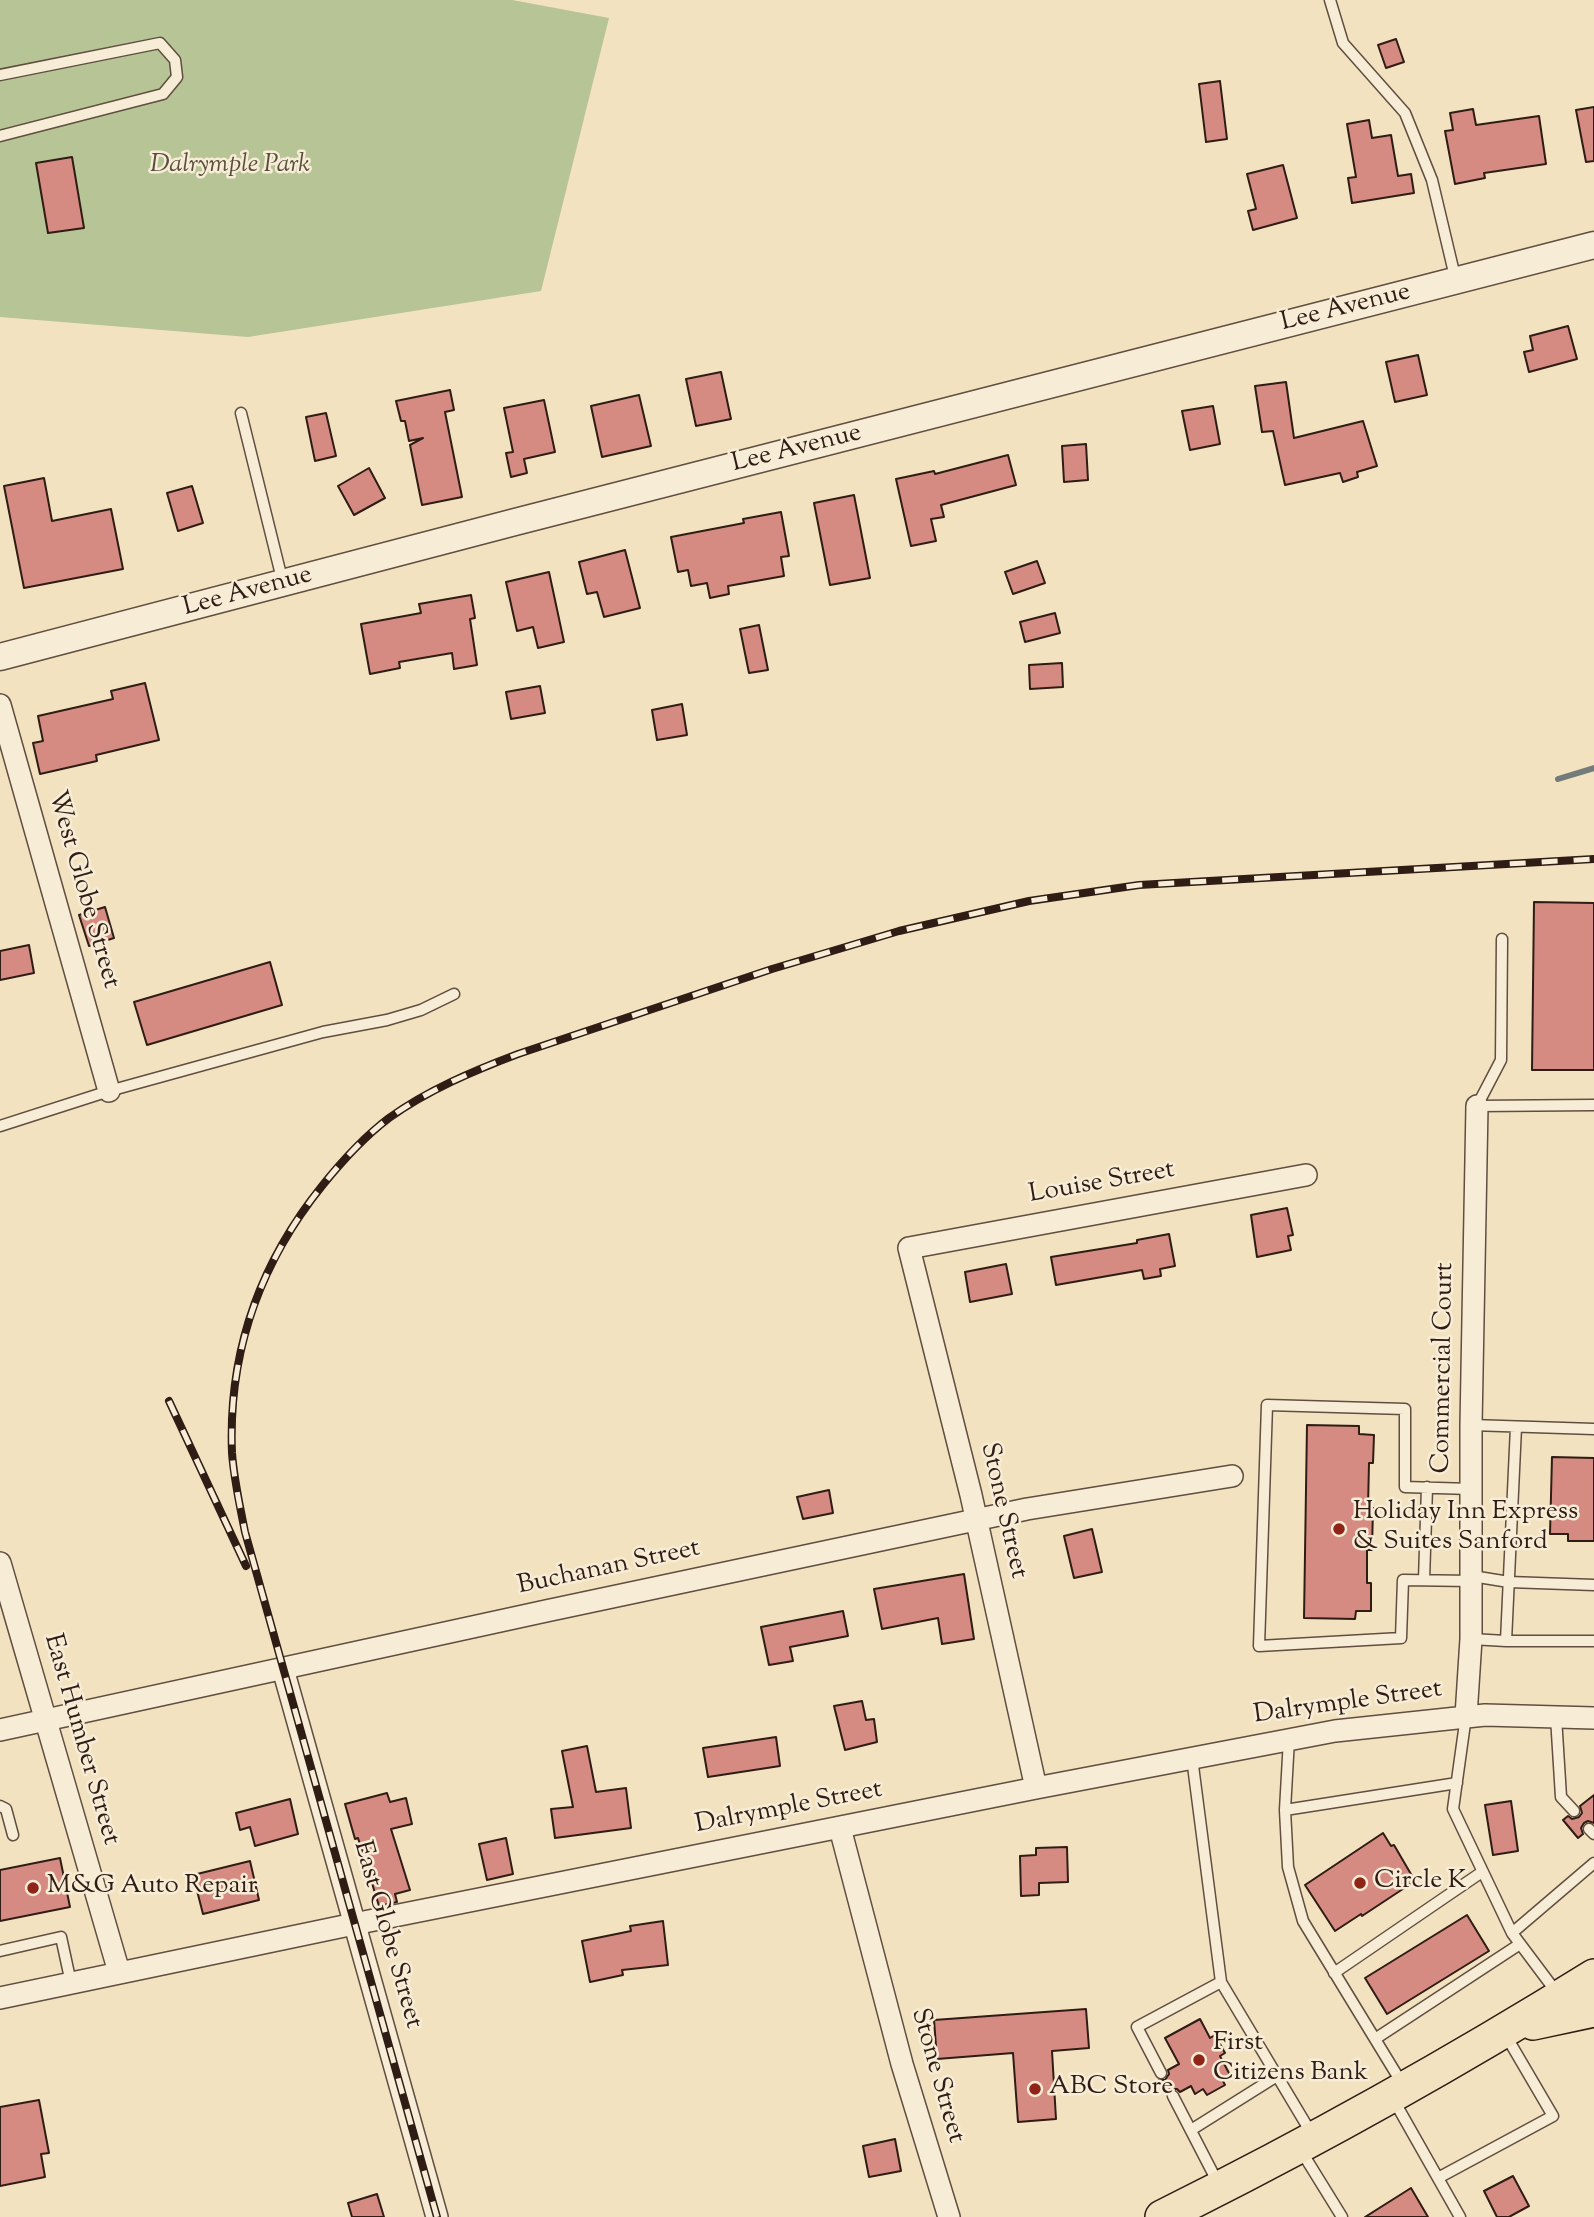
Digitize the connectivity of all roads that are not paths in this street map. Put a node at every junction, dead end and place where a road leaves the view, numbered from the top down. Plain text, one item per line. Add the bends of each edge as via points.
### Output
1 (1330, 0) edge
2 (0, 75) edge
3 (0, 136) edge
4 (1594, 245) edge
5 (1456, 281) junction
6 (241, 413) dead end
7 (283, 584) junction
8 (0, 657) edge
9 (0, 705) edge
10 (1502, 939) dead end
11 (454, 994) dead end
12 (109, 1091) junction
13 (1594, 1105) edge
14 (1477, 1106) junction
15 (0, 1126) edge
16 (1306, 1175) dead end
17 (909, 1248) joint
18 (1471, 1425) junction
19 (1516, 1427) junction
20 (1594, 1429) edge
21 (1232, 1476) dead end
22 (1427, 1487) junction
23 (1471, 1489) junction
24 (975, 1520) junction
25 (0, 1563) edge
26 (1472, 1578) junction
27 (1424, 1580) junction
28 (1509, 1581) junction
29 (1594, 1585) edge
30 (1471, 1639) junction
31 (1506, 1641) junction
32 (1594, 1641) edge
33 (282, 1669) junction
34 (1466, 1716) junction
35 (1556, 1717) junction
36 (1594, 1718) edge
37 (46, 1721) junction
38 (0, 1730) edge
39 (1289, 1739) junction
40 (1192, 1758) junction
41 (1457, 1783) junction
42 (1036, 1788) junction
43 (0, 1806) edge
44 (1284, 1810) junction
45 (1574, 1811) dead end
46 (840, 1828) junction
47 (13, 1835) dead end
48 (1594, 1863) edge
49 (1482, 1872) junction
50 (354, 1924) junction
51 (1512, 1933) junction
52 (1520, 1944) junction
53 (0, 1951) edge
54 (119, 1972) junction
55 (1334, 1973) junction
56 (1594, 1976) edge
57 (1221, 1982) junction
58 (71, 1983) junction
59 (1560, 1997) junction
60 (0, 1998) edge
61 (1594, 2010) edge
62 (1507, 2030) junction
63 (1375, 2039) junction
64 (1161, 2073) dead end
65 (1277, 2076) junction
66 (1398, 2091) junction
67 (1173, 2096) dead end
68 (1191, 2130) junction
69 (1306, 2143) junction
70 (1438, 2178) junction
71 (1221, 2188) junction
72 (437, 2217) edge
73 (949, 2217) edge
74 (1162, 2217) edge
75 (1342, 2217) edge
76 (1461, 2217) edge

1 - 5 lane via 1343,43 1405,113 1432,180
2 - 3 lane via 160,43 175,60 177,77 163,94
4 - 5 street, Lee Avenue
5 - 7 street, Lee Avenue
6 - 7 lane
7 - 8 street, Lee Avenue
9 - 12 street, West Globe Street
10 - 14 lane via 1501,1060
11 - 12 lane via 387,1020 323,1032
12 - 15 lane
13 - 14 lane
14 - 18 street, Commercial Court
16 - 17 street, Louise Street
17 - 24 street, Stone Street
18 - 19 lane
18 - 23 street, Commercial Court
19 - 20 lane
19 - 28 lane
21 - 24 street, Buchanan Street
22 - 23 lane
22 - 27 lane
22 - 27 lane via 1405,1487 1405,1409 1267,1405 1259,1646 1401,1639 1404,1580
23 - 26 street, Commercial Court
24 - 33 street, Buchanan Street
24 - 42 street, Stone Street
25 - 37 street, East Humber Street
26 - 27 lane
26 - 28 lane
26 - 30 street, Commercial Court
28 - 29 lane
28 - 31 lane
30 - 31 lane
30 - 34 street, Commercial Court
31 - 32 lane
33 - 37 street, Buchanan Street
33 - 50 street, East Globe Street
34 - 35 street, Dalrymple Street
34 - 39 street, Dalrymple Street
34 - 41 lane
35 - 36 street, Dalrymple Street
35 - 45 lane via 1560,1797
37 - 38 street, Buchanan Street
37 - 54 street, East Humber Street
39 - 40 street, Dalrymple Street
39 - 44 lane
40 - 42 street, Dalrymple Street
40 - 57 lane
41 - 44 lane
41 - 49 lane via 1453,1810
42 - 46 street, Dalrymple Street
43 - 47 lane via 6,1809
44 - 55 lane via 1288,1867 1303,1921
46 - 50 street, Dalrymple Street
46 - 73 street, Stone Street via 902,2064
48 - 51 lane
49 - 51 lane
49 - 55 lane
50 - 54 street, Dalrymple Street
50 - 72 street, East Globe Street
51 - 52 lane
52 - 59 lane
52 - 63 lane
53 - 58 lane via 61,1937
54 - 58 street, Dalrymple Street
55 - 63 lane
56 - 59 main road
57 - 64 lane via 1137,2027
57 - 65 lane
58 - 60 street, Dalrymple Street
59 - 62 main road
61 - 62 main road
62 - 66 main road
62 - 70 lane via 1553,2116
63 - 66 lane
65 - 68 lane
65 - 69 lane
66 - 69 main road
66 - 70 lane
67 - 68 lane
68 - 71 lane
69 - 71 main road
69 - 75 lane
70 - 76 lane
71 - 74 main road

